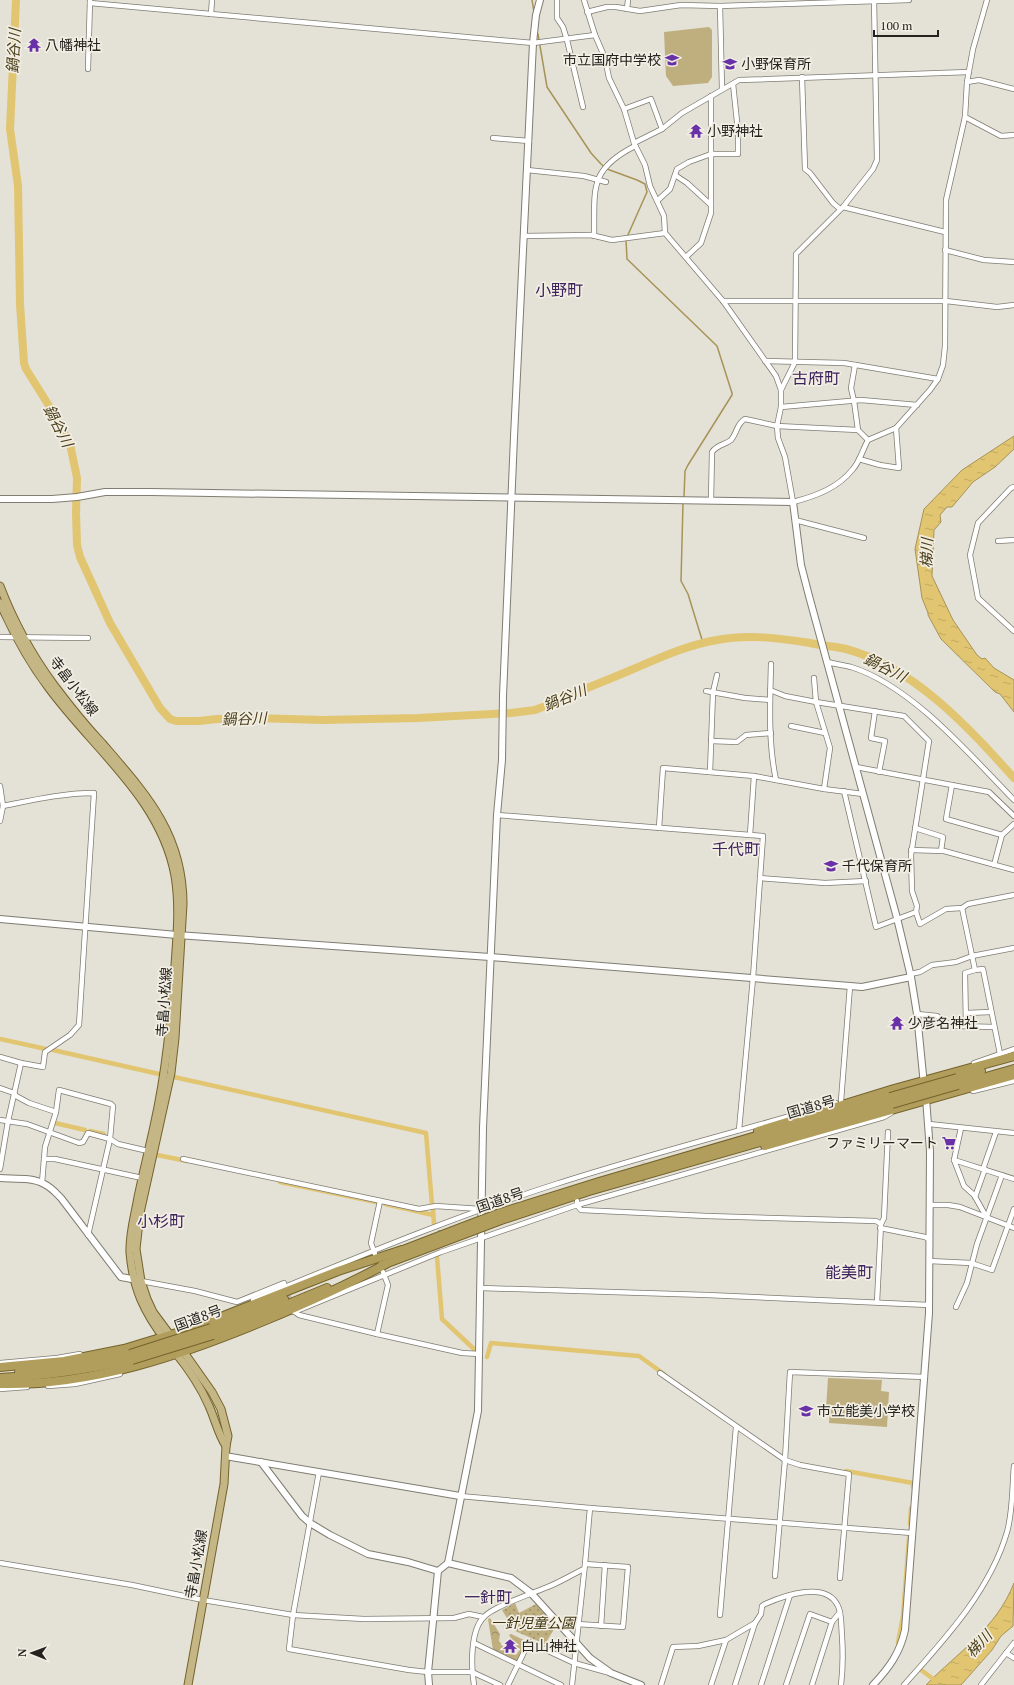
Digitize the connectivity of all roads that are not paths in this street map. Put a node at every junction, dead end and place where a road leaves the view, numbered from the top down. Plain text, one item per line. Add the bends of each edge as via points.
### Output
1 (212, 0) edge
2 (540, 0) edge
3 (557, 0) edge
4 (584, 0) edge
5 (628, 0) edge
6 (909, 0) edge
7 (986, 0) edge
8 (90, 1) edge
9 (874, 1) edge
10 (720, 6) junction
11 (627, 8) junction
12 (587, 12) junction
13 (211, 14) junction
14 (594, 36) junction
15 (567, 40) junction
16 (537, 43) junction
17 (88, 68) dead end
18 (969, 72) junction
19 (875, 75) junction
20 (802, 77) junction
21 (967, 82) junction
22 (733, 84) junction
23 (722, 89) junction
24 (1014, 89) edge
25 (711, 96) junction
26 (583, 107) dead end
27 (624, 109) junction
28 (965, 117) junction
29 (662, 129) junction
30 (1014, 136) edge
31 (493, 138) dead end
32 (529, 141) junction
33 (634, 144) junction
34 (711, 154) junction
35 (527, 170) junction
36 (675, 175) junction
37 (598, 179) junction
38 (606, 182) dead end
39 (656, 201) junction
40 (711, 204) junction
41 (841, 208) junction
42 (945, 232) junction
43 (665, 233) junction
44 (524, 236) junction
45 (594, 236) junction
46 (945, 250) junction
47 (686, 257) junction
48 (1014, 262) edge
49 (722, 301) junction
50 (795, 301) junction
51 (946, 301) junction
52 (1014, 305) edge
53 (765, 361) junction
54 (794, 362) junction
55 (855, 365) junction
56 (938, 379) junction
57 (781, 390) junction
58 (854, 401) junction
59 (917, 405) junction
60 (781, 406) junction
61 (777, 426) junction
62 (896, 428) junction
63 (858, 430) junction
64 (868, 440) junction
65 (859, 458) junction
66 (1014, 487) edge
67 (512, 497) junction
68 (0, 499) edge
69 (711, 500) junction
70 (793, 502) junction
71 (796, 520) junction
72 (864, 538) dead end
73 (1014, 540) edge
74 (998, 541) dead end
75 (0, 586) edge
76 (0, 603) edge
77 (1014, 632) edge
78 (0, 636) edge
79 (20, 637) junction
80 (88, 638) dead end
81 (827, 662) junction
82 (771, 664) dead end
83 (717, 674) dead end
84 (814, 678) dead end
85 (770, 690) junction
86 (706, 691) dead end
87 (713, 692) junction
88 (770, 700) junction
89 (816, 702) junction
90 (839, 706) junction
91 (875, 711) junction
92 (791, 726) dead end
93 (771, 733) junction
94 (825, 733) junction
95 (712, 741) junction
96 (856, 767) junction
97 (710, 772) junction
98 (879, 772) junction
99 (754, 776) junction
100 (776, 780) junction
101 (922, 780) junction
102 (952, 785) junction
103 (0, 786) edge
104 (824, 789) junction
105 (844, 791) junction
106 (863, 794) junction
107 (1014, 800) edge
108 (2, 808) edge
109 (498, 815) junction
110 (1014, 816) edge
111 (0, 821) edge
112 (1014, 824) edge
113 (659, 828) junction
114 (915, 828) junction
115 (750, 835) junction
116 (1002, 836) junction
117 (911, 850) junction
118 (941, 852) junction
119 (994, 864) junction
120 (1014, 870) edge
121 (760, 878) junction
122 (866, 882) junction
123 (1014, 895) edge
124 (962, 908) junction
125 (916, 912) junction
126 (897, 918) junction
127 (0, 919) edge
128 (84, 926) junction
129 (179, 935) junction
130 (1014, 948) edge
131 (972, 956) junction
132 (490, 957) junction
133 (975, 970) junction
134 (911, 976) junction
135 (753, 978) junction
136 (850, 986) junction
137 (991, 1012) junction
138 (917, 1014) junction
139 (966, 1014) junction
140 (966, 1026) junction
141 (994, 1027) junction
142 (1014, 1049) edge
143 (1000, 1054) junction
144 (1014, 1056) edge
145 (0, 1057) edge
146 (1014, 1061) edge
147 (21, 1063) junction
148 (1014, 1069) edge
149 (947, 1075) junction
150 (1014, 1075) edge
151 (924, 1081) junction
152 (1014, 1081) edge
153 (957, 1085) junction
154 (0, 1088) edge
155 (14, 1093) junction
156 (890, 1098) junction
157 (926, 1100) junction
158 (841, 1101) junction
159 (904, 1106) junction
160 (56, 1112) junction
161 (0, 1120) edge
162 (8, 1121) junction
163 (929, 1124) junction
164 (960, 1128) junction
165 (49, 1132) junction
166 (888, 1132) dead end
167 (996, 1132) junction
168 (1014, 1134) edge
169 (110, 1139) junction
170 (742, 1141) junction
171 (727, 1148) junction
172 (148, 1151) junction
173 (183, 1158) dead end
174 (44, 1159) junction
175 (954, 1160) junction
176 (0, 1169) edge
177 (984, 1169) junction
178 (104, 1170) junction
179 (1002, 1175) junction
180 (0, 1178) edge
181 (142, 1178) junction
182 (1014, 1179) edge
183 (42, 1183) junction
184 (975, 1197) junction
185 (380, 1201) junction
186 (577, 1203) junction
187 (930, 1205) junction
188 (482, 1209) junction
189 (1014, 1209) edge
190 (500, 1217) junction
191 (987, 1218) junction
192 (1008, 1225) junction
193 (881, 1226) junction
194 (1014, 1228) edge
195 (463, 1230) junction
196 (88, 1235) junction
197 (482, 1238) junction
198 (930, 1240) junction
199 (402, 1250) junction
200 (374, 1252) junction
201 (929, 1261) junction
202 (971, 1263) junction
203 (383, 1274) junction
204 (137, 1280) junction
205 (286, 1287) junction
206 (481, 1288) junction
207 (877, 1302) junction
208 (929, 1305) junction
209 (956, 1307) dead end
210 (295, 1312) junction
211 (193, 1328) junction
212 (214, 1334) junction
213 (377, 1334) junction
214 (167, 1336) junction
215 (129, 1354) junction
216 (181, 1354) junction
217 (480, 1354) junction
218 (155, 1361) junction
219 (0, 1363) edge
220 (0, 1367) edge
221 (660, 1373) dead end
222 (0, 1374) edge
223 (924, 1377) junction
224 (0, 1378) edge
225 (0, 1384) edge
226 (0, 1389) edge
227 (736, 1427) junction
228 (225, 1456) junction
229 (785, 1460) junction
230 (261, 1462) junction
231 (1014, 1466) edge
232 (319, 1472) junction
233 (460, 1496) junction
234 (590, 1508) junction
235 (728, 1518) junction
236 (780, 1522) junction
237 (310, 1523) junction
238 (844, 1528) junction
239 (912, 1532) junction
240 (0, 1563) edge
241 (448, 1563) junction
242 (606, 1565) junction
243 (585, 1567) junction
244 (438, 1571) junction
245 (775, 1576) dead end
246 (840, 1578) dead end
247 (531, 1593) junction
248 (790, 1595) junction
249 (203, 1600) junction
250 (840, 1612) junction
251 (293, 1615) junction
252 (720, 1615) dead end
253 (483, 1617) junction
254 (433, 1618) junction
255 (832, 1622) junction
256 (755, 1623) junction
257 (577, 1624) junction
258 (601, 1626) junction
259 (726, 1640) junction
260 (576, 1643) junction
261 (1014, 1643) edge
262 (474, 1644) junction
263 (1006, 1653) junction
264 (1014, 1658) edge
265 (574, 1663) junction
266 (518, 1664) junction
267 (428, 1672) junction
268 (472, 1672) junction
269 (611, 1673) junction
270 (188, 1685) edge
271 (429, 1685) edge
272 (474, 1685) edge
273 (500, 1685) edge
274 (508, 1685) edge
275 (561, 1685) edge
276 (572, 1685) edge
277 (639, 1685) edge
278 (661, 1685) edge
279 (711, 1685) edge
280 (735, 1685) edge
281 (761, 1685) edge
282 (786, 1685) edge
283 (812, 1685) edge
284 (841, 1685) edge
285 (873, 1685) edge
286 (904, 1685) edge
287 (981, 1685) edge

1 - 13 street
2 - 16 street via 536,15
3 - 15 street via 557,18
4 - 12 street
5 - 11 street
6 - 9 street
7 - 18 street
8 - 13 street
8 - 17 street
9 - 10 street
9 - 19 street
10 - 11 street via 681,5 640,11
10 - 23 street
11 - 12 street via 607,7
12 - 14 street
13 - 16 street
14 - 15 street via 580,36
14 - 27 street via 605,58 609,78
15 - 16 street
15 - 26 street
16 - 32 street
18 - 19 street
18 - 21 street
19 - 20 street
19 - 41 street via 877,160 873,169
20 - 22 street via 739,80
20 - 41 street via 805,169 833,203
21 - 24 street via 979,80
21 - 28 street
22 - 23 street
22 - 34 street via 738,154
23 - 25 street
25 - 29 street via 682,113
25 - 34 street
27 - 29 street via 651,99
27 - 33 street
28 - 30 street via 1001,136
28 - 42 street via 946,200
29 - 33 street
31 - 32 street
32 - 35 street
33 - 37 street via 605,167
33 - 39 street via 644,164
34 - 36 street via 689,162 677,169
34 - 40 street
35 - 37 street
35 - 44 street
36 - 39 street via 670,189
36 - 40 street
37 - 38 street
37 - 45 street via 595,189
39 - 43 street via 664,216
40 - 47 street via 710,219 701,243
41 - 42 street
41 - 50 street via 796,254
42 - 46 street
43 - 45 street via 612,240
43 - 47 street
44 - 45 street
44 - 67 street
46 - 48 street via 984,260
46 - 51 street
47 - 49 street
49 - 50 street
49 - 53 street
50 - 51 street
50 - 54 street
51 - 52 street via 997,307
51 - 56 street via 945,346
53 - 54 street
53 - 57 street via 776,376
54 - 55 street
54 - 57 street
55 - 56 street
55 - 58 street via 850,388
56 - 59 street
57 - 60 street
58 - 59 street
58 - 60 street
58 - 63 street
59 - 62 street
60 - 61 street
61 - 63 street
61 - 69 street via 746,419 741,421 730,440 716,446 712,452
61 - 70 street
62 - 64 street
62 - 65 street via 899,468
63 - 64 street
64 - 65 street
65 - 70 street via 854,468 832,488 816,496
66 - 77 street via 978,523 970,555 978,598
67 - 68 street via 105,492 61,498
67 - 69 street
67 - 109 street
69 - 70 street
70 - 71 street
71 - 72 street
71 - 81 street via 802,565
73 - 74 street
75 - 79 main road, 寺畠小松線
76 - 79 main road, 寺畠小松線
78 - 79 street
79 - 80 street
79 - 129 main road, 寺畠小松線 via 53,684 143,790 162,820 176,854 183,888
81 - 90 street
81 - 107 street via 852,667 878,679 914,702 945,729
82 - 85 street
83 - 87 street
84 - 89 street
85 - 88 street
85 - 89 street via 785,696
86 - 87 street
87 - 88 street
87 - 95 street
88 - 93 street
89 - 90 street
89 - 94 street
90 - 91 street
90 - 96 street
91 - 98 street via 871,738 885,741
91 - 101 street via 904,716 929,741
92 - 94 street
93 - 95 street via 746,735 737,742
93 - 100 street
94 - 104 street via 830,748
95 - 97 street
96 - 98 street
96 - 106 street
97 - 99 street
97 - 113 street via 663,768
98 - 101 street
99 - 100 street
99 - 115 street
100 - 104 street
101 - 102 street
101 - 114 street
102 - 110 street via 990,792
102 - 116 street via 946,818
103 - 108 street
104 - 105 street
105 - 106 street
105 - 122 street
106 - 126 street
108 - 111 street
108 - 128 street via 57,795 94,793
109 - 113 street
109 - 132 street
112 - 116 street
113 - 115 street
114 - 117 street
114 - 118 street via 943,837
115 - 121 street via 763,836
116 - 119 street
117 - 118 street
117 - 125 street via 912,891 917,906
118 - 119 street
119 - 120 street
121 - 122 street via 825,883
121 - 135 street
122 - 126 street via 876,927
123 - 124 street via 968,904
124 - 125 street via 946,909 920,924
124 - 131 street
125 - 126 street
126 - 134 street
127 - 128 street
128 - 129 street
128 - 147 street via 79,1025 70,1035 45,1052 43,1067
129 - 132 street
129 - 172 main road, 寺畠小松線 via 168,1053
129 - 204 main road, 寺畠小松線 via 171,1073 136,1237
130 - 131 street
131 - 133 street
131 - 134 street via 956,962 932,965
132 - 135 street
132 - 188 street
133 - 137 street via 983,969
133 - 139 street via 965,973
134 - 136 street via 862,987
134 - 138 street
135 - 136 street
135 - 170 street
136 - 158 street
137 - 139 street
137 - 141 street
138 - 140 street via 937,1016 945,1022
138 - 151 street
139 - 140 street
140 - 141 street
141 - 143 street
142 - 143 street
143 - 149 street
144 - 149 highway
145 - 147 street
146 - 153 highway, 国道8号
147 - 155 street
148 - 153 highway, 国道8号
149 - 151 highway
150 - 153 highway
151 - 156 highway
151 - 157 street
152 - 153 street via 970,1091
153 - 156 highway, 国道8号, bridge
153 - 157 highway
154 - 155 street
155 - 160 street via 29,1103
155 - 162 street
156 - 158 street via 885,1089
156 - 170 highway, 国道8号
157 - 159 highway
157 - 163 street
158 - 170 street
159 - 170 highway via 792,1139
159 - 186 street via 884,1117
160 - 165 street
160 - 169 street via 59,1090 111,1104 113,1106
161 - 162 street
162 - 165 street via 27,1124
162 - 176 street
163 - 164 street
163 - 187 street
164 - 167 street
164 - 175 street
165 - 169 street via 79,1143 83,1142 88,1133
165 - 174 street
166 - 193 street via 884,1218
167 - 168 street
167 - 177 street
169 - 172 street via 118,1144
169 - 178 street
170 - 171 highway, 国道8号
170 - 188 street via 643,1160
171 - 190 highway, 国道8号 via 695,1154 599,1182
171 - 190 highway, 国道8号 via 704,1161 685,1164
172 - 181 main road, 寺畠小松線
173 - 185 street
174 - 178 street
174 - 183 street
175 - 177 street
175 - 184 street via 964,1186
177 - 179 street
177 - 184 street
178 - 181 street
178 - 196 street
179 - 182 street
179 - 191 street
180 - 183 street
181 - 204 main road, 寺畠小松線 via 130,1255
183 - 196 street via 61,1198
184 - 191 street
185 - 188 street via 419,1210 436,1206
185 - 200 street via 371,1243
186 - 193 street via 581,1210 876,1221
186 - 197 street
187 - 191 street via 948,1204
187 - 198 street
188 - 197 street
188 - 200 street
189 - 192 street
190 - 195 highway, 国道8号, bridge
191 - 192 street
191 - 202 street
192 - 194 street
192 - 202 street via 992,1270
193 - 198 street
193 - 207 street
195 - 199 highway, 国道8号
195 - 212 highway, 国道8号
196 - 204 street via 121,1277
197 - 203 street via 441,1250
197 - 206 street
198 - 201 street
199 - 211 highway via 338,1271
199 - 212 highway, 国道8号
200 - 205 street
201 - 202 street
201 - 208 street
202 - 209 street via 967,1283
203 - 210 street
203 - 213 street via 388,1285
204 - 205 street via 237,1302 284,1283
204 - 214 main road, 寺畠小松線 via 140,1301
205 - 211 street via 205,1320
206 - 207 street
206 - 217 street
207 - 208 street
208 - 223 street
210 - 212 street via 225,1341
210 - 213 street
211 - 214 highway
212 - 215 highway, 国道8号, bridge
212 - 216 highway
213 - 217 street via 462,1353
214 - 215 highway
214 - 216 main road, 寺畠小松線
215 - 219 street via 116,1347 57,1358
215 - 220 highway
215 - 222 highway, 国道8号 via 103,1361
215 - 224 highway, 国道8号 via 81,1371 37,1377
216 - 218 highway
216 - 228 main road, 寺畠小松線 via 206,1381 221,1409 228,1436
217 - 233 street via 478,1411
218 - 225 highway via 78,1378
218 - 226 street via 140,1368 75,1384
221 - 227 street
223 - 229 street via 790,1372
223 - 239 street
227 - 229 street
227 - 235 street
228 - 230 street
228 - 249 main road, 寺畠小松線 via 224,1484
229 - 236 street
229 - 238 street via 849,1474
230 - 232 street
230 - 237 street
231 - 286 street via 1011,1512 1001,1551 967,1609
232 - 233 street
232 - 237 street
233 - 234 street
233 - 241 street
234 - 235 street
234 - 243 street
235 - 236 street
235 - 252 street
236 - 238 street
236 - 245 street
237 - 244 street via 368,1554
237 - 251 street
238 - 239 street
238 - 246 street
239 - 285 street via 905,1630 894,1660
240 - 249 street via 132,1585
241 - 244 street
241 - 247 street via 506,1576
242 - 243 street
242 - 258 street
242 - 258 street via 628,1567 623,1628
243 - 247 street via 546,1588
243 - 257 street
244 - 254 street
247 - 253 street
247 - 260 street
248 - 250 street via 817,1591 832,1599
248 - 256 street via 762,1606 761,1614
248 - 281 street
249 - 251 street
249 - 270 main road, 寺畠小松線
250 - 255 street
250 - 284 street
251 - 254 street via 364,1619
251 - 267 street via 289,1649
253 - 254 street via 469,1614 454,1618
253 - 262 street via 476,1629
254 - 267 street
255 - 282 street via 810,1614
255 - 283 street
256 - 259 street
256 - 280 street
257 - 258 street
257 - 260 street
259 - 278 street via 698,1646 673,1647
259 - 279 street
260 - 265 street
260 - 269 street via 590,1658
261 - 263 street
262 - 266 street
262 - 268 street
263 - 264 street
263 - 287 street
265 - 266 street via 529,1642
265 - 269 street
265 - 276 street
266 - 274 street
266 - 275 street
267 - 268 street
267 - 271 street
268 - 272 street
268 - 273 street
269 - 277 street

